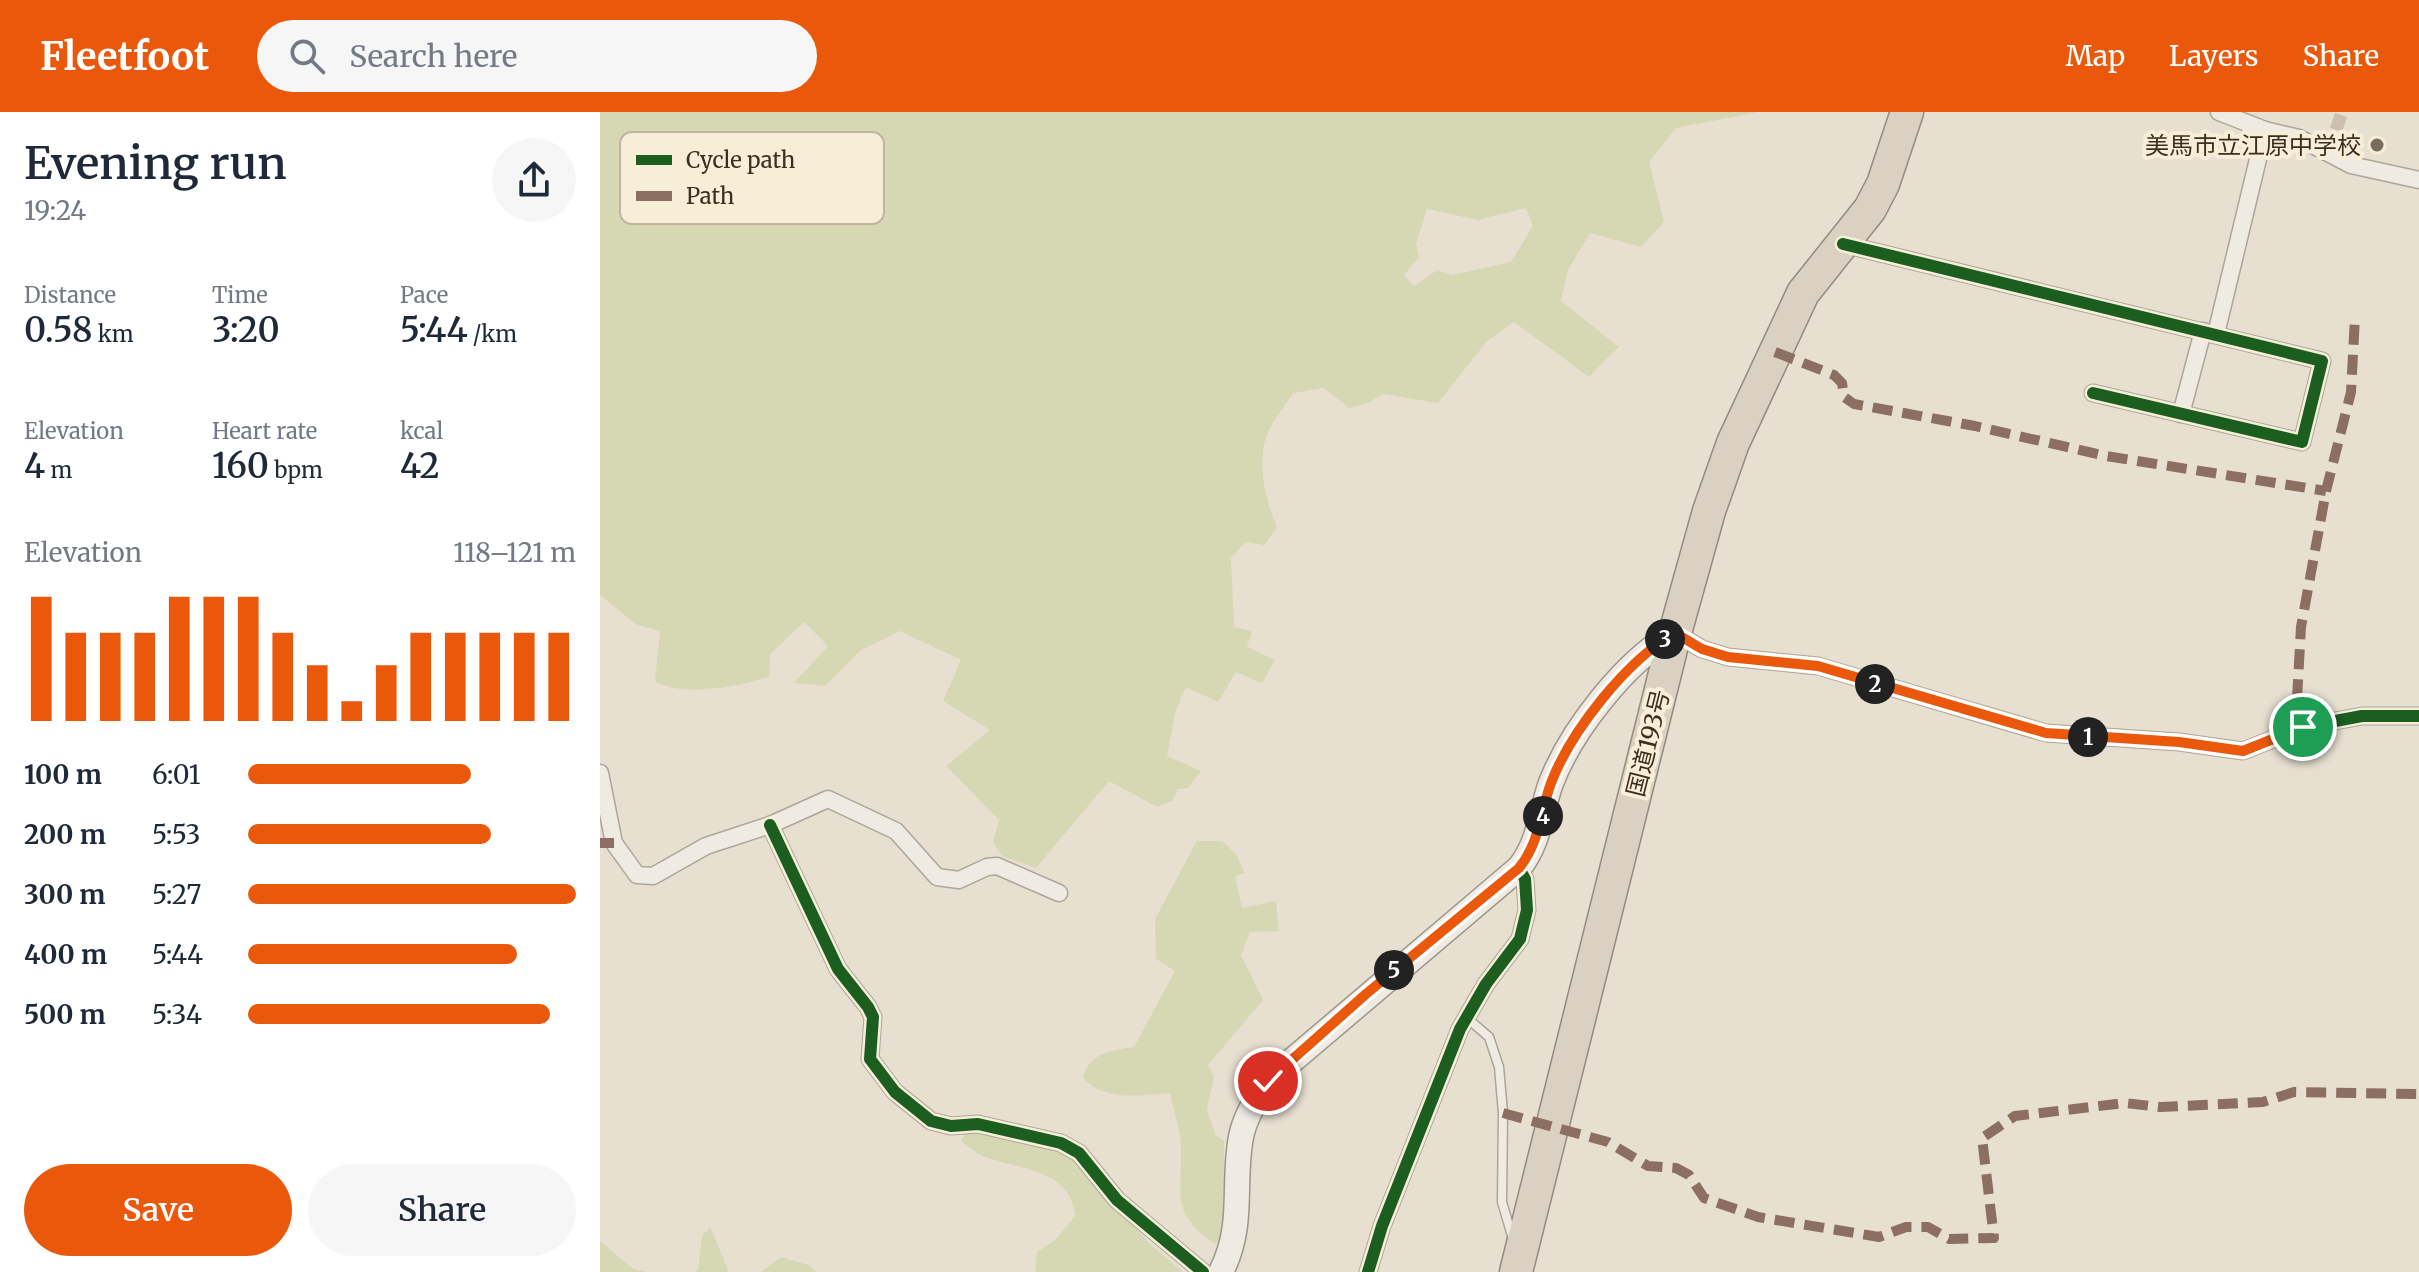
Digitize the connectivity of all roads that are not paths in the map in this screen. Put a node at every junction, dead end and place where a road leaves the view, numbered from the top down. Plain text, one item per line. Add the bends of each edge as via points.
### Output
1 (1907, 112) edge
2 (2219, 112) edge
3 (2265, 130) junction
4 (2419, 180) edge
5 (1843, 244) junction
6 (2209, 333) junction
7 (2093, 393) dead end
8 (2181, 414) junction
9 (1675, 633) junction
10 (2419, 716) edge
11 (600, 773) edge
12 (770, 825) junction
13 (1519, 868) junction
14 (1059, 893) dead end
15 (1467, 1017) junction
16 (1520, 1268) edge
17 (1203, 1272) edge
18 (1221, 1272) edge
19 (1368, 1272) edge

1 - 5 highway, 国道193号 via 1883,184
2 - 3 street
3 - 4 street via 2299,138 2351,165
3 - 6 street
5 - 6 street
5 - 9 highway, 国道193号 via 1803,293 1733,443
6 - 8 street
6 - 8 street via 2322,361 2302,442
7 - 8 street
9 - 10 street via 1728,657 1818,666 2046,733 2243,751 2303,727 2362,716
9 - 13 main road via 1626,675 1563,754 1536,841
9 - 16 highway, 国道193号
11 - 12 street via 614,843 637,875 653,876 706,846
12 - 14 street via 828,799 896,831 937,877 959,880 997,866
12 - 17 street via 838,969 873,1017 870,1059 895,1092 931,1121 978,1124 1061,1143 1079,1153 1117,1200
13 - 15 street via 1527,910 1520,939
13 - 18 main road via 1268,1081 1248,1112 1241,1138 1239,1213
15 - 16 lane via 1489,1037 1499,1067 1502,1202
15 - 19 street

